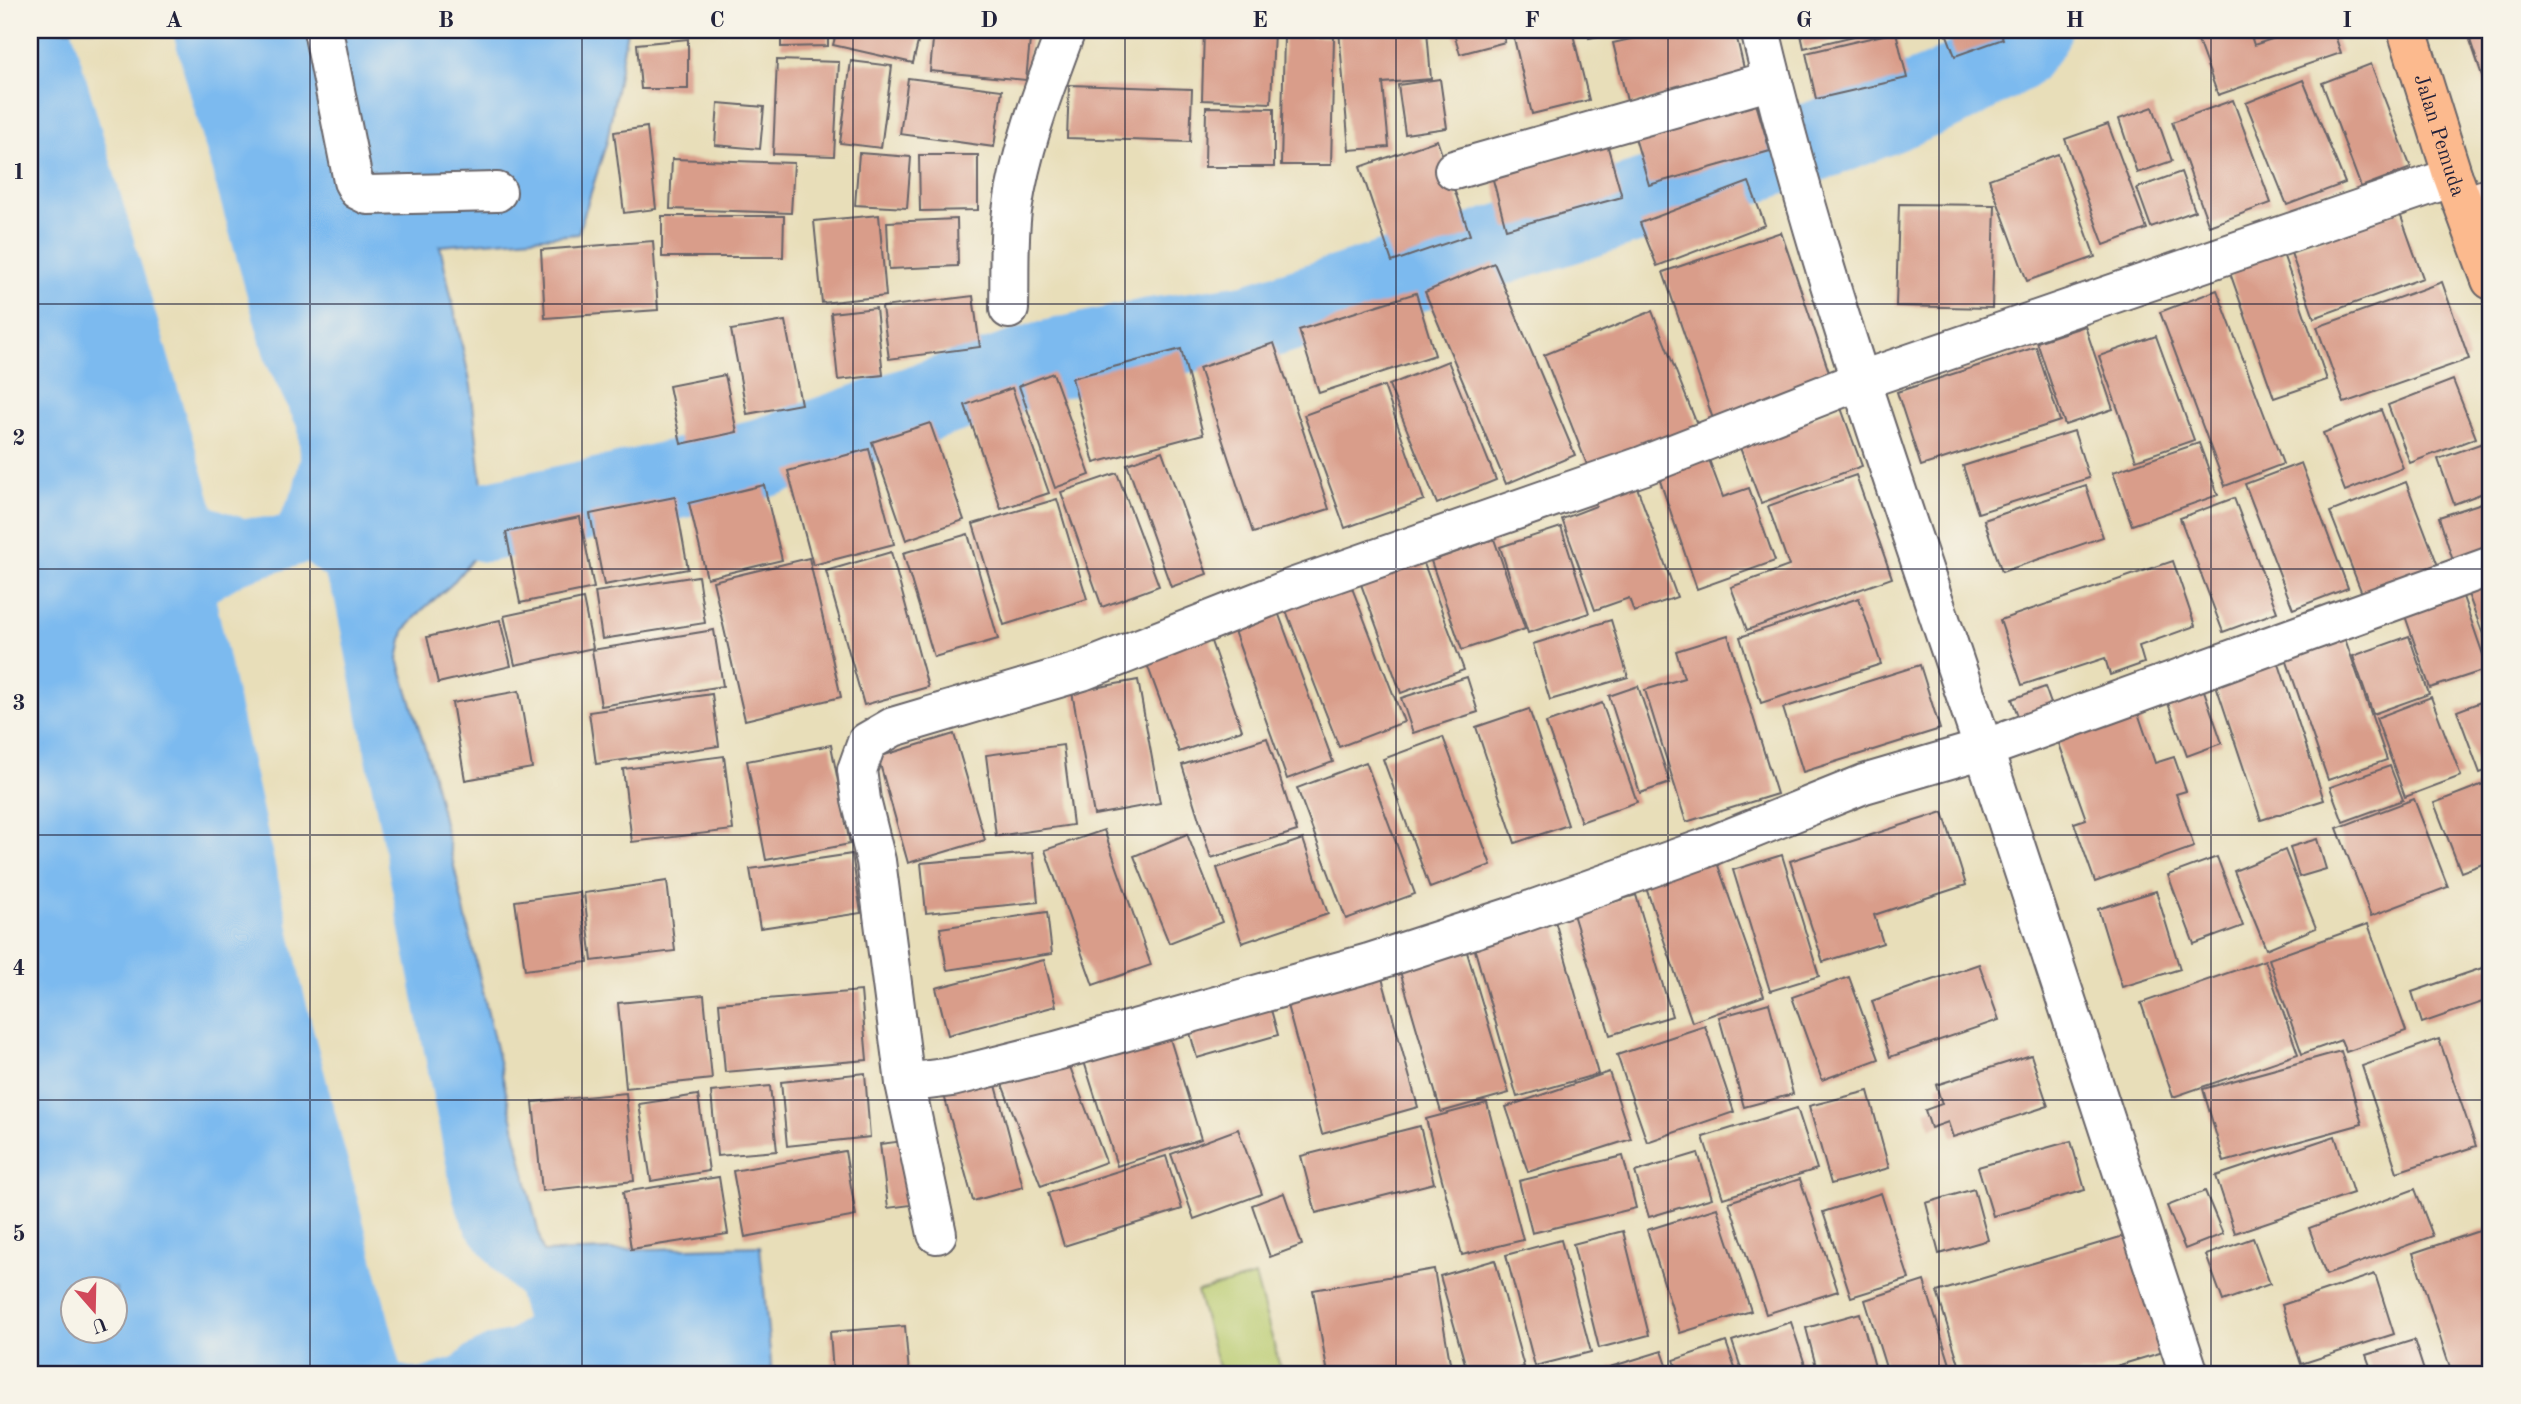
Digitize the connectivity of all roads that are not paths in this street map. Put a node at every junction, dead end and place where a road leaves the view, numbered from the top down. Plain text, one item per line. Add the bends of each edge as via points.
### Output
1 (323, 30) edge
2 (1066, 30) edge
3 (1760, 30) edge
4 (2407, 30) edge
5 (1775, 93) junction
6 (1454, 170) dead end
7 (497, 192) dead end
8 (2470, 193) edge
9 (2491, 280) edge
10 (1009, 309) dead end
11 (1859, 381) junction
12 (2491, 566) edge
13 (1984, 749) junction
14 (905, 1083) junction
15 (937, 1234) dead end
16 (2189, 1374) edge

1 - 7 street via 358,190 368,195
2 - 10 street via 1021,163 1012,213
3 - 5 street
4 - 8 highway, Jalan Pemuda
5 - 6 street
5 - 11 street via 1804,205
8 - 9 highway, Jalan Pemuda
8 - 11 street
11 - 13 street
11 - 14 street via 1642,466 1296,587 1082,671 893,727 867,742 857,769 876,861
12 - 13 street
13 - 14 street via 1864,784 1703,849 1370,963 1056,1051 952,1077
13 - 16 street
14 - 15 street

